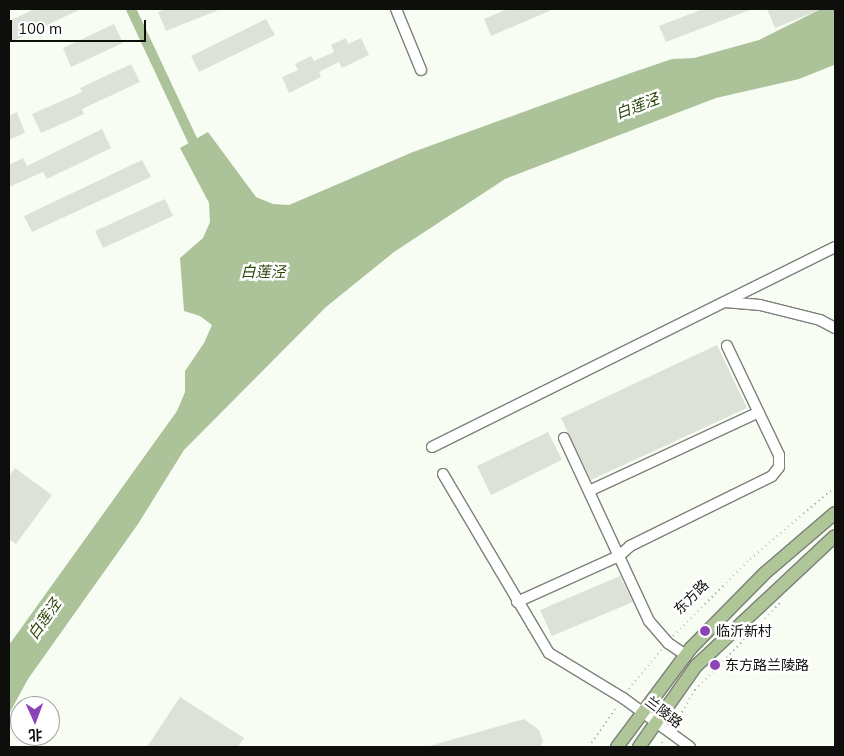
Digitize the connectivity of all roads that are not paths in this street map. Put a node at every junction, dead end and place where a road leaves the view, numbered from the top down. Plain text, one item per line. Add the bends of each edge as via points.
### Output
1 (396, 9) edge
2 (421, 70) dead end
3 (835, 247) edge
4 (725, 302) junction
5 (835, 328) edge
6 (727, 346) dead end
7 (759, 412) junction
8 (564, 438) dead end
9 (432, 446) dead end
10 (442, 474) dead end
11 (588, 491) junction
12 (835, 513) edge
13 (835, 536) edge
14 (619, 556) junction
15 (517, 602) junction
16 (686, 656) junction
17 (641, 712) junction
18 (656, 724) junction
19 (617, 747) edge
20 (639, 747) edge
21 (690, 747) edge

1 - 2 street
3 - 4 street
4 - 5 street via 760,304 820,320
4 - 9 street
6 - 7 street
7 - 11 street
7 - 14 street via 780,455 779,467 772,476 630,546
8 - 11 street
10 - 15 street, 兰陵路
11 - 14 street
12 - 16 main road via 765,573
13 - 18 main road via 696,666
14 - 15 street
14 - 16 street via 650,621 668,643
15 - 17 street, 兰陵路 via 549,653
16 - 17 main road
17 - 18 street, 兰陵路
17 - 19 main road
18 - 20 main road
18 - 21 street, 兰陵路

